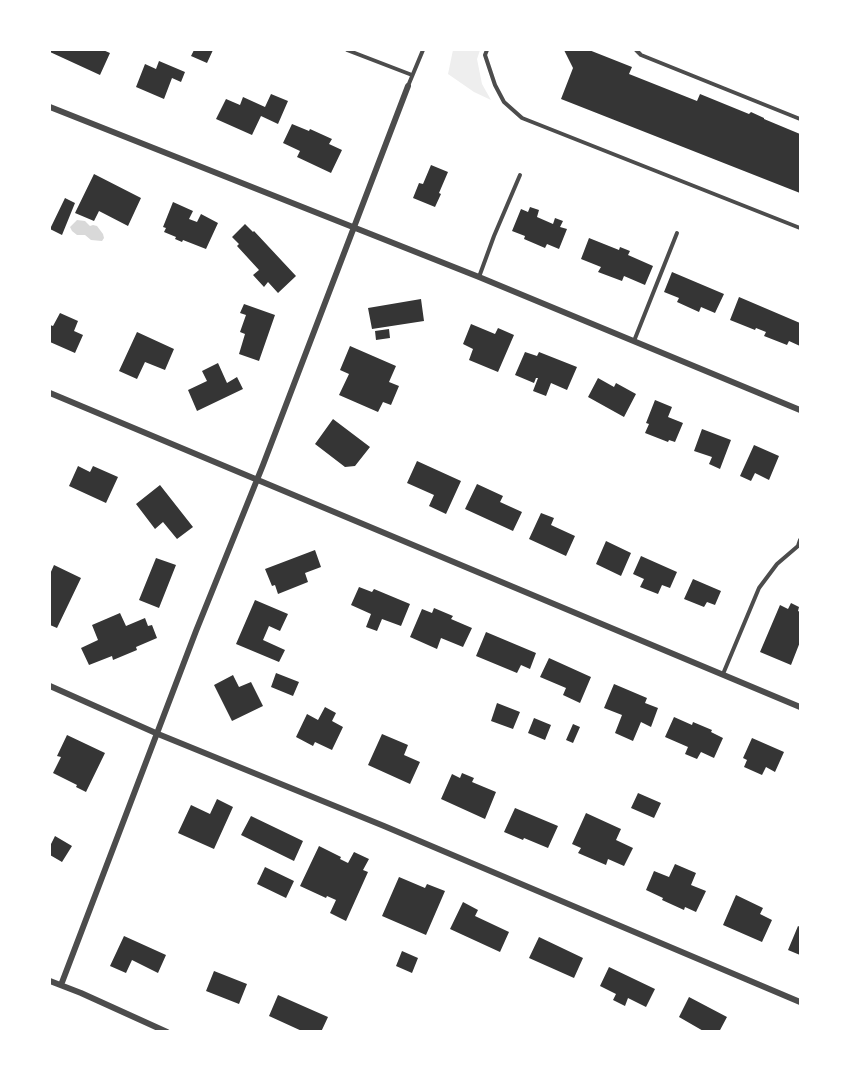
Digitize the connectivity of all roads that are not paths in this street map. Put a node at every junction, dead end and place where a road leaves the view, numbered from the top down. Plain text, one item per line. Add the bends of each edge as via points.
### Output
1 (346, 50) edge
2 (423, 50) edge
3 (487, 50) edge
4 (636, 50) edge
5 (412, 75) junction
6 (408, 86) joint
7 (50, 107) edge
8 (801, 119) edge
9 (520, 175) dead end
10 (354, 227) junction
11 (801, 228) edge
12 (677, 233) dead end
13 (479, 277) junction
14 (634, 341) junction
15 (50, 393) edge
16 (801, 410) edge
17 (257, 480) junction
18 (801, 540) edge
19 (723, 675) junction
20 (50, 686) edge
21 (801, 708) edge
22 (158, 734) junction
23 (50, 981) edge
24 (61, 985) junction
25 (801, 1002) edge
26 (167, 1032) edge

1 - 5 lane
2 - 5 lane
3 - 11 lane via 485,55 495,85 504,102 522,118
4 - 8 lane
5 - 6 lane
6 - 10 street
7 - 10 street
9 - 13 lane
10 - 13 street
10 - 17 street
12 - 14 lane
13 - 14 street
14 - 16 street
15 - 17 street
17 - 19 street
17 - 22 street
18 - 19 lane via 759,588
19 - 21 street
20 - 22 street
22 - 24 street
22 - 25 street
23 - 24 street
24 - 26 street

